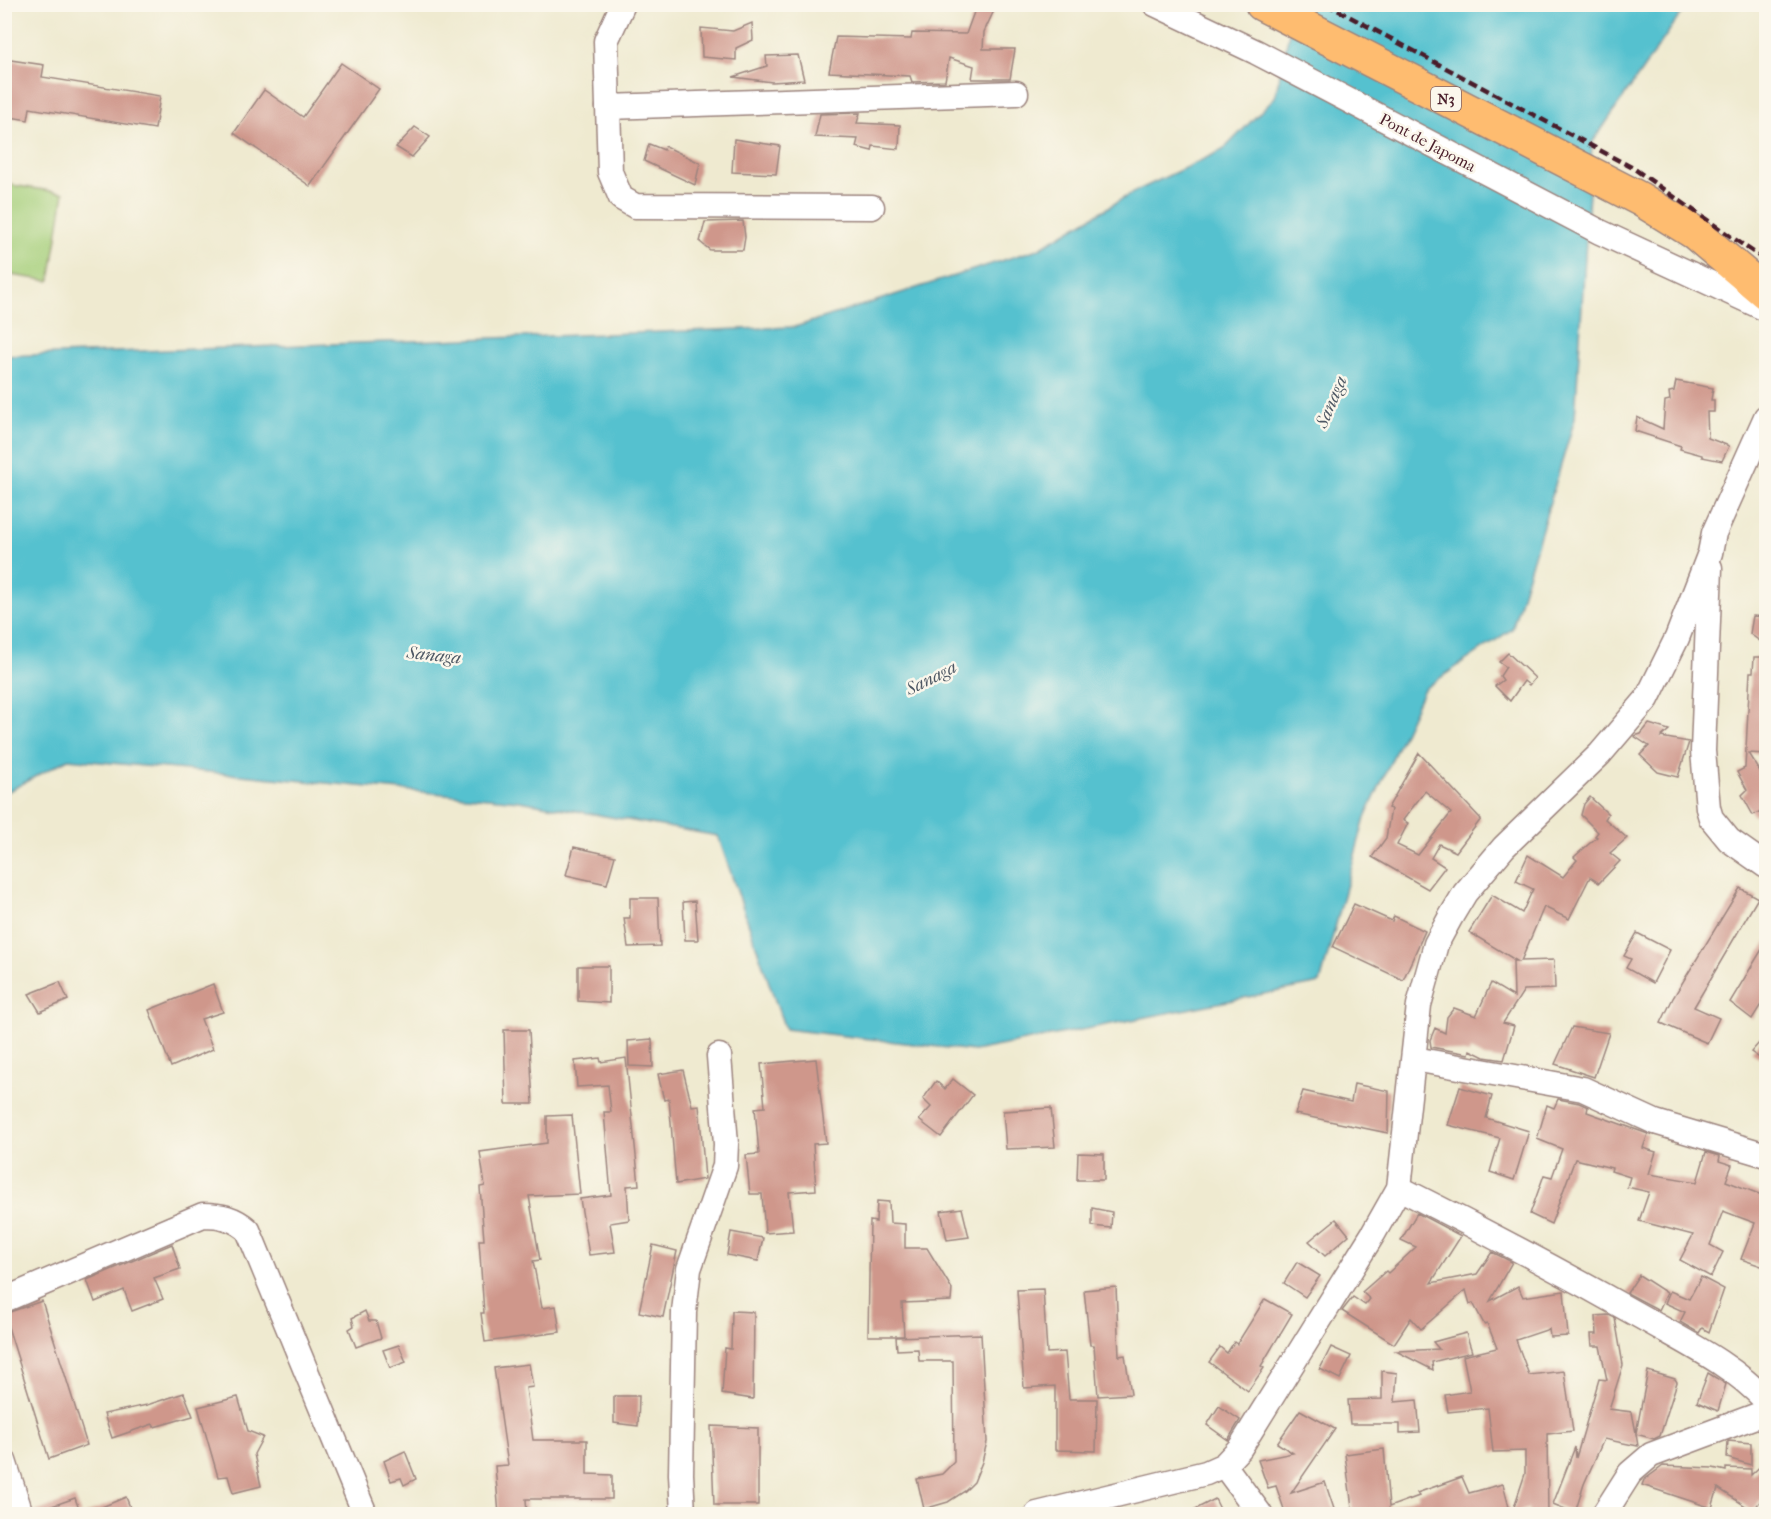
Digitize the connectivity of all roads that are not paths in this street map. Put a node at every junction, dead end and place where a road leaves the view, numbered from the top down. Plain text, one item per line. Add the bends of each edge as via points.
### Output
1 (623, 4) edge
2 (1155, 4) edge
3 (1269, 7) edge
4 (1016, 93) dead end
5 (608, 107) junction
6 (872, 207) dead end
7 (1767, 293) edge
8 (1767, 309) edge
9 (1767, 417) edge
10 (1710, 552) junction
11 (1767, 866) edge
12 (719, 1056) dead end
13 (1413, 1059) junction
14 (1767, 1155) edge
15 (1399, 1188) junction
16 (4, 1300) edge
17 (1767, 1401) edge
18 (1767, 1412) edge
19 (4, 1461) edge
20 (1224, 1465) junction
21 (21, 1515) edge
22 (365, 1515) edge
23 (683, 1515) edge
24 (1037, 1515) edge
25 (1260, 1515) edge
26 (1604, 1515) edge

1 - 5 street via 606,41
2 - 8 street, Pont de Japoma via 1256,52 1600,232
3 - 7 highway, N3 via 1617,188 1695,233
4 - 5 street
5 - 6 street via 610,172 621,198 635,206
9 - 10 street via 1714,533
10 - 11 street via 1705,792 1711,818 1719,830
10 - 13 street via 1677,638 1647,699 1600,754 1504,847 1450,918 1436,944 1424,984
12 - 23 street via 725,1166 689,1269 684,1305
13 - 14 street via 1583,1089 1647,1119
13 - 15 street
15 - 17 street via 1532,1255 1697,1349
15 - 20 street via 1270,1401 1240,1448
16 - 22 street via 203,1215 236,1220 248,1230
18 - 26 street via 1651,1455 1630,1473
19 - 21 street
20 - 24 street via 1206,1473
20 - 25 street

